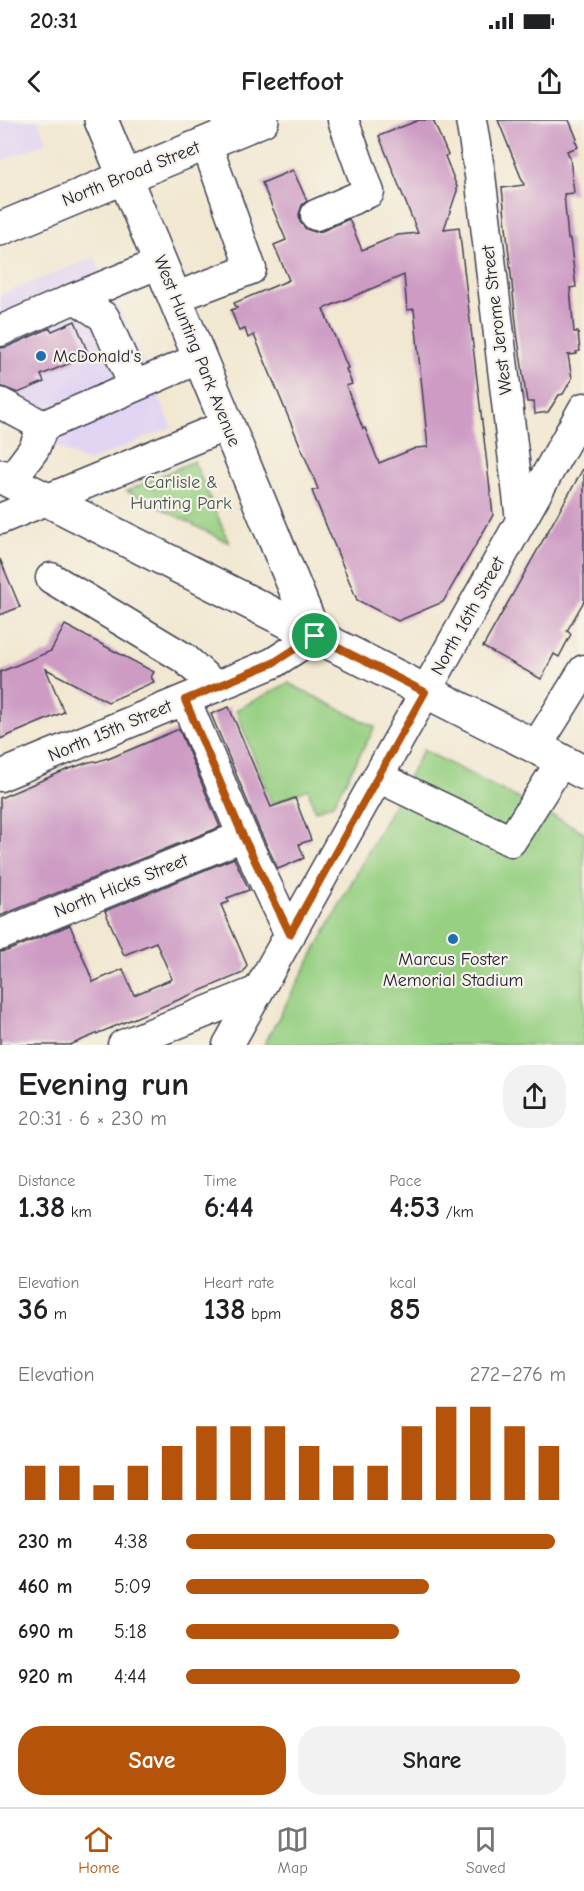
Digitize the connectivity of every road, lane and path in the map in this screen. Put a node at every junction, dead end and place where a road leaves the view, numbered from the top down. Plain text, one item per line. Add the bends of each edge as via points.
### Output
1 (101, 120) edge
2 (262, 120) edge
3 (342, 120) edge
4 (471, 120) edge
5 (206, 143) junction
6 (124, 177) junction
7 (316, 215) dead end
8 (0, 229) edge
9 (160, 263) junction
10 (75, 298) junction
11 (174, 298) junction
12 (0, 331) edge
13 (200, 358) junction
14 (134, 386) junction
15 (0, 403) edge
16 (584, 408) edge
17 (227, 425) junction
18 (43, 426) junction
19 (5, 478) edge
20 (48, 500) junction
21 (0, 519) edge
22 (521, 520) junction
23 (51, 578) dead end
24 (315, 636) junction
25 (584, 670) edge
26 (216, 687) junction
27 (425, 692) junction
28 (185, 700) junction
29 (560, 761) edge
30 (0, 776) edge
31 (378, 777) junction
32 (243, 836) junction
33 (290, 934) junction
34 (0, 935) edge
35 (258, 991) junction
36 (123, 1045) edge
37 (228, 1045) edge

1 - 6 main road, West Hunting Park Avenue
2 - 5 main road, North Broad Street
3 - 7 street via 369,192
4 - 22 street, West Jerome Street
5 - 6 main road, North Broad Street
5 - 11 street via 251,268
6 - 8 main road, North Broad Street
6 - 9 main road, West Hunting Park Avenue
9 - 10 street
9 - 11 main road, West Hunting Park Avenue
10 - 12 street
10 - 14 street via 104,317
11 - 13 main road, West Hunting Park Avenue
13 - 14 street
13 - 17 main road, West Hunting Park Avenue
14 - 18 street
15 - 18 street
16 - 22 street, North 16th Street
17 - 20 street
17 - 24 main road, West Hunting Park Avenue
18 - 19 street via 34,449
19 - 20 main road
20 - 21 street
20 - 24 main road
22 - 27 street, North 16th Street
23 - 26 street via 184,658
24 - 26 street, North 15th Street via 273,663
24 - 27 main road
25 - 29 street
26 - 28 street, North 15th Street
27 - 29 main road
27 - 31 street, North 16th Street
28 - 30 street, North 15th Street
28 - 32 street
29 - 31 street via 511,841
31 - 33 street, North 16th Street
32 - 33 street
32 - 34 street, North Hicks Street
33 - 35 street, North 16th Street
35 - 36 street
35 - 37 street, North 16th Street

